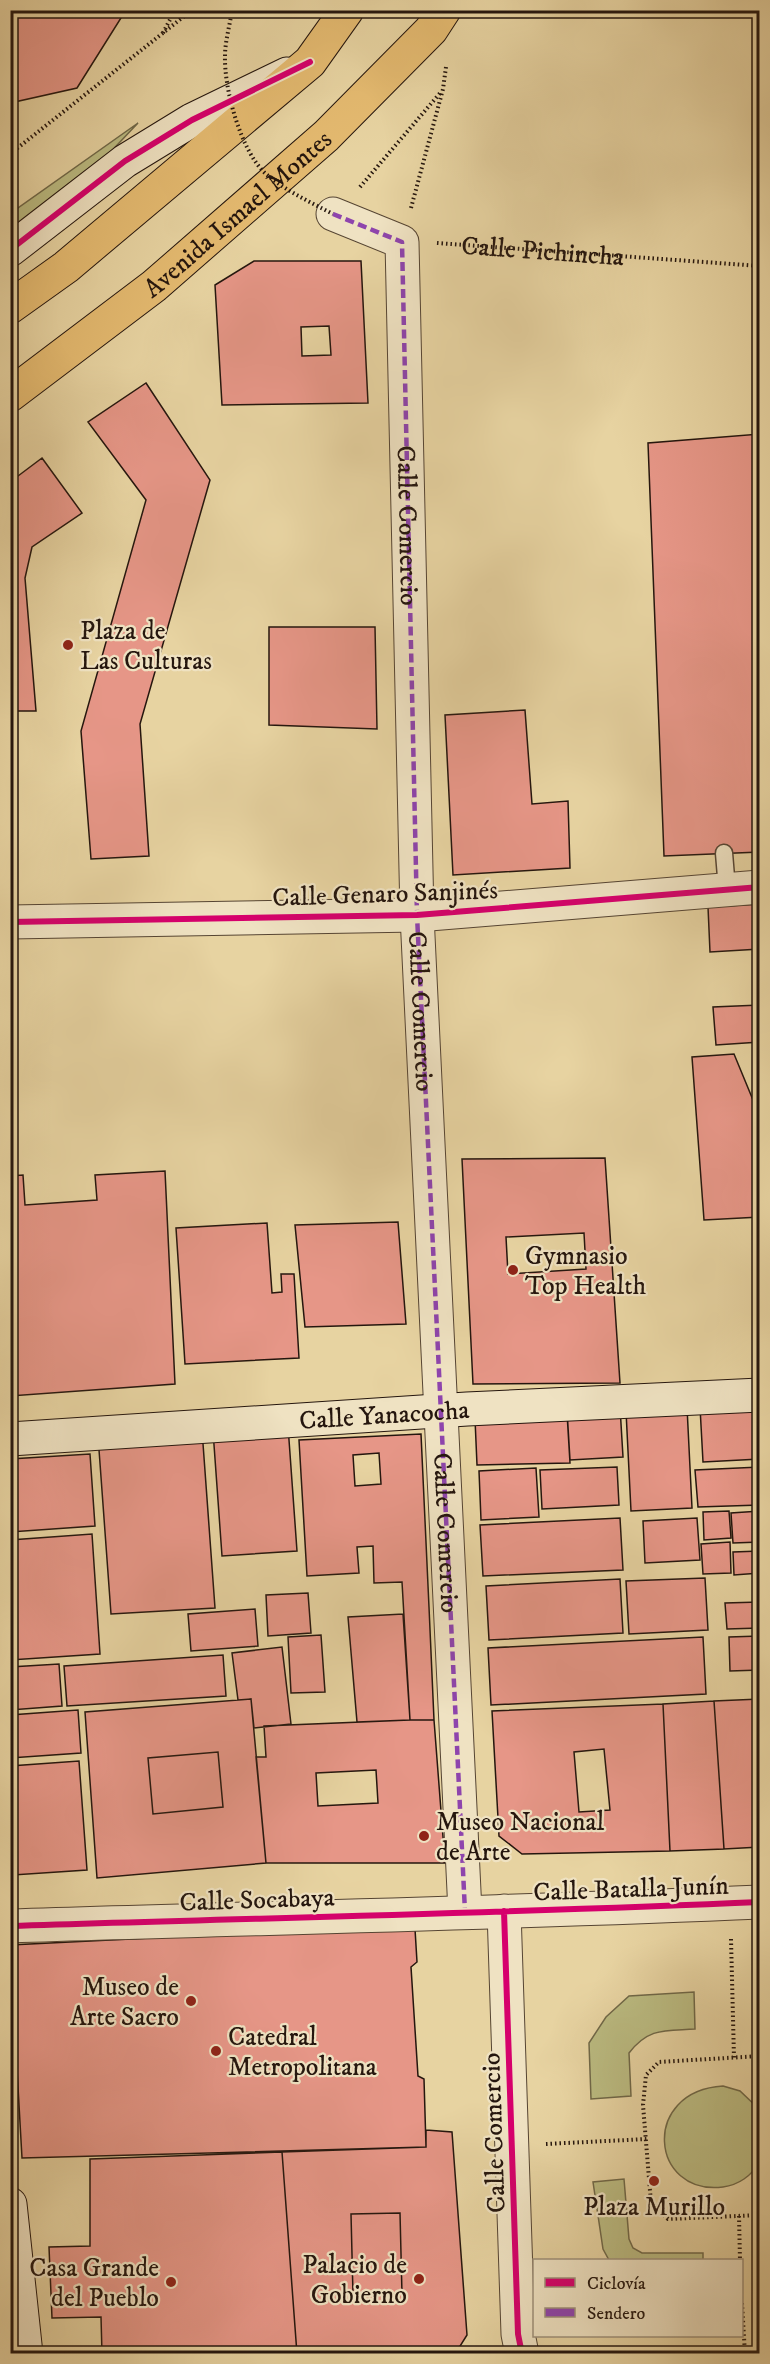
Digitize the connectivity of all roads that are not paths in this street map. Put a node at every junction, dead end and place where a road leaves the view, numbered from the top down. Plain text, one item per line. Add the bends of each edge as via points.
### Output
1 (347, 10) edge
2 (444, 10) edge
3 (310, 62) junction
4 (338, 215) road end
5 (10, 250) edge
6 (10, 308) edge
7 (10, 395) edge
8 (724, 853) dead end
9 (759, 887) edge
10 (727, 889) junction
11 (417, 915) junction
12 (10, 922) edge
13 (759, 1395) edge
14 (443, 1410) junction
15 (10, 1440) edge
16 (759, 1902) edge
17 (504, 1911) junction
18 (465, 1912) junction
19 (10, 1926) edge
20 (10, 2204) edge
21 (26, 2354) edge
22 (522, 2354) edge

1 - 3 main road
2 - 7 main road, Avenida Ismael Montes via 431,30 326,136 154,286
3 - 5 street via 192,120 124,161
3 - 6 main road via 66,267
4 - 11 street, Calle Comercio via 402,242
8 - 10 lane
9 - 10 street, Calle Genaro Sanjinés
10 - 11 street, Calle Genaro Sanjinés
11 - 12 street, Calle Genaro Sanjinés
11 - 14 street, Calle Comercio
13 - 14 street, Calle Yanacocha
14 - 15 street, Calle Yanacocha
14 - 18 street, Calle Comercio
16 - 17 street, Calle Batalla Junín
17 - 18 street, Calle Socabaya
17 - 22 street, Calle Comercio via 518,2334
18 - 19 street, Calle Socabaya
20 - 21 street

